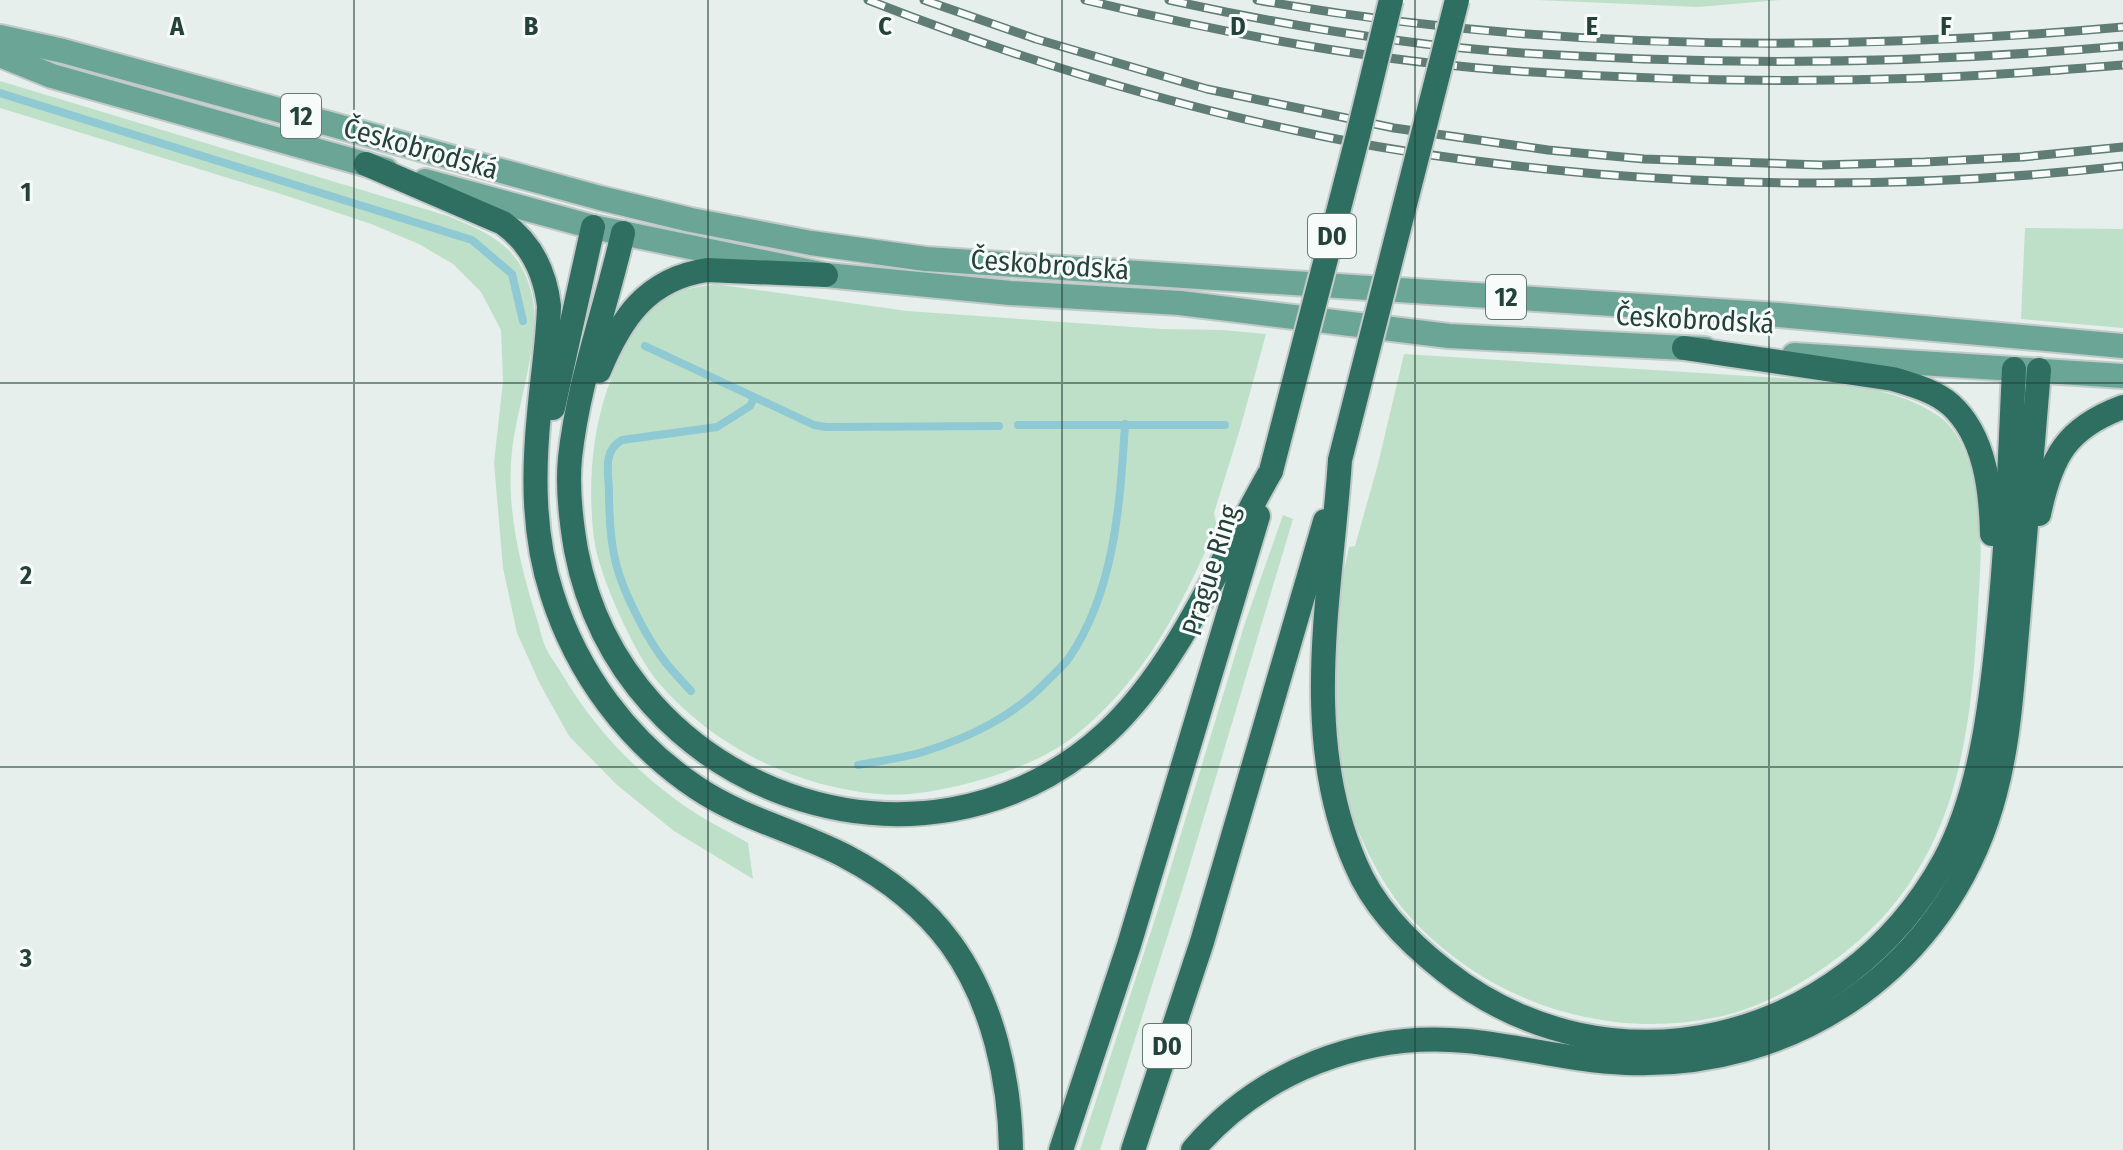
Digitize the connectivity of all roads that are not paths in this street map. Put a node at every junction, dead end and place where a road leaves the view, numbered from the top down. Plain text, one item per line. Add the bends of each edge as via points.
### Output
1 (1391, 0) edge
2 (1457, 0) edge
3 (0, 37) edge
4 (0, 55) edge
5 (366, 164) junction
6 (600, 198) junction
7 (631, 206) junction
8 (593, 227) junction
9 (623, 233) junction
10 (826, 275) junction
11 (2017, 336) junction
12 (2042, 339) junction
13 (2123, 346) edge
14 (1684, 348) junction
15 (2014, 369) junction
16 (2039, 370) junction
17 (2123, 376) edge
18 (2123, 407) edge
19 (569, 461) junction
20 (1260, 498) junction
21 (535, 501) junction
22 (1332, 513) junction
23 (2019, 611) junction
24 (1985, 737) junction
25 (1011, 1150) edge
26 (1061, 1150) edge
27 (1133, 1150) edge
28 (1193, 1150) edge

1 - 20 highway, D0, bridge
2 - 22 highway, D0, bridge via 1340,460
3 - 6 main road, Českobrodská / 12
4 - 5 main road, Českobrodská / 12 via 52,76
5 - 8 main road, Českobrodská / 12
5 - 21 highway via 503,223 539,265 549,314
6 - 7 main road, Českobrodská / 12
6 - 8 main road
7 - 9 main road
7 - 11 main road, Českobrodská / 12 via 811,243 926,259 1779,315
8 - 9 main road, Českobrodská / 12
8 - 21 highway
9 - 10 main road, Českobrodská / 12
9 - 19 highway
10 - 14 main road, Českobrodská via 1180,303 1449,336
10 - 19 highway via 707,270 655,288 608,351
11 - 12 main road, Českobrodská / 12
11 - 15 main road
12 - 13 main road, Českobrodská / 12
12 - 16 main road
14 - 15 main road, Českobrodská
14 - 24 highway via 1893,379 1933,394 1961,416 1979,451 1992,513
15 - 16 main road, Českobrodská
15 - 24 highway via 2004,566
16 - 17 main road, Českobrodská
16 - 23 highway
18 - 23 highway via 2082,427 2055,461 2042,497
19 - 20 highway via 573,529 589,598 623,666 651,702 696,746 761,785 822,806 876,812 929,812 985,802 1047,776 1104,735 1159,672
20 - 26 highway, Prague Ring / D0 via 1129,945
21 - 25 highway via 542,557 563,625 597,689 643,744 697,789 727,806 846,856 880,877 910,900 951,945 972,979 995,1042
22 - 24 highway via 1323,722 1335,803 1357,869 1395,925 1460,984 1554,1028 1644,1042 1698,1038 1729,1032 1823,992 1886,940 1925,892 1961,823
22 - 27 highway, D0
23 - 28 highway via 2005,751 1980,840 1921,937 1847,1003 1758,1047 1665,1063 1586,1060 1435,1038 1366,1047 1276,1081 1225,1117

